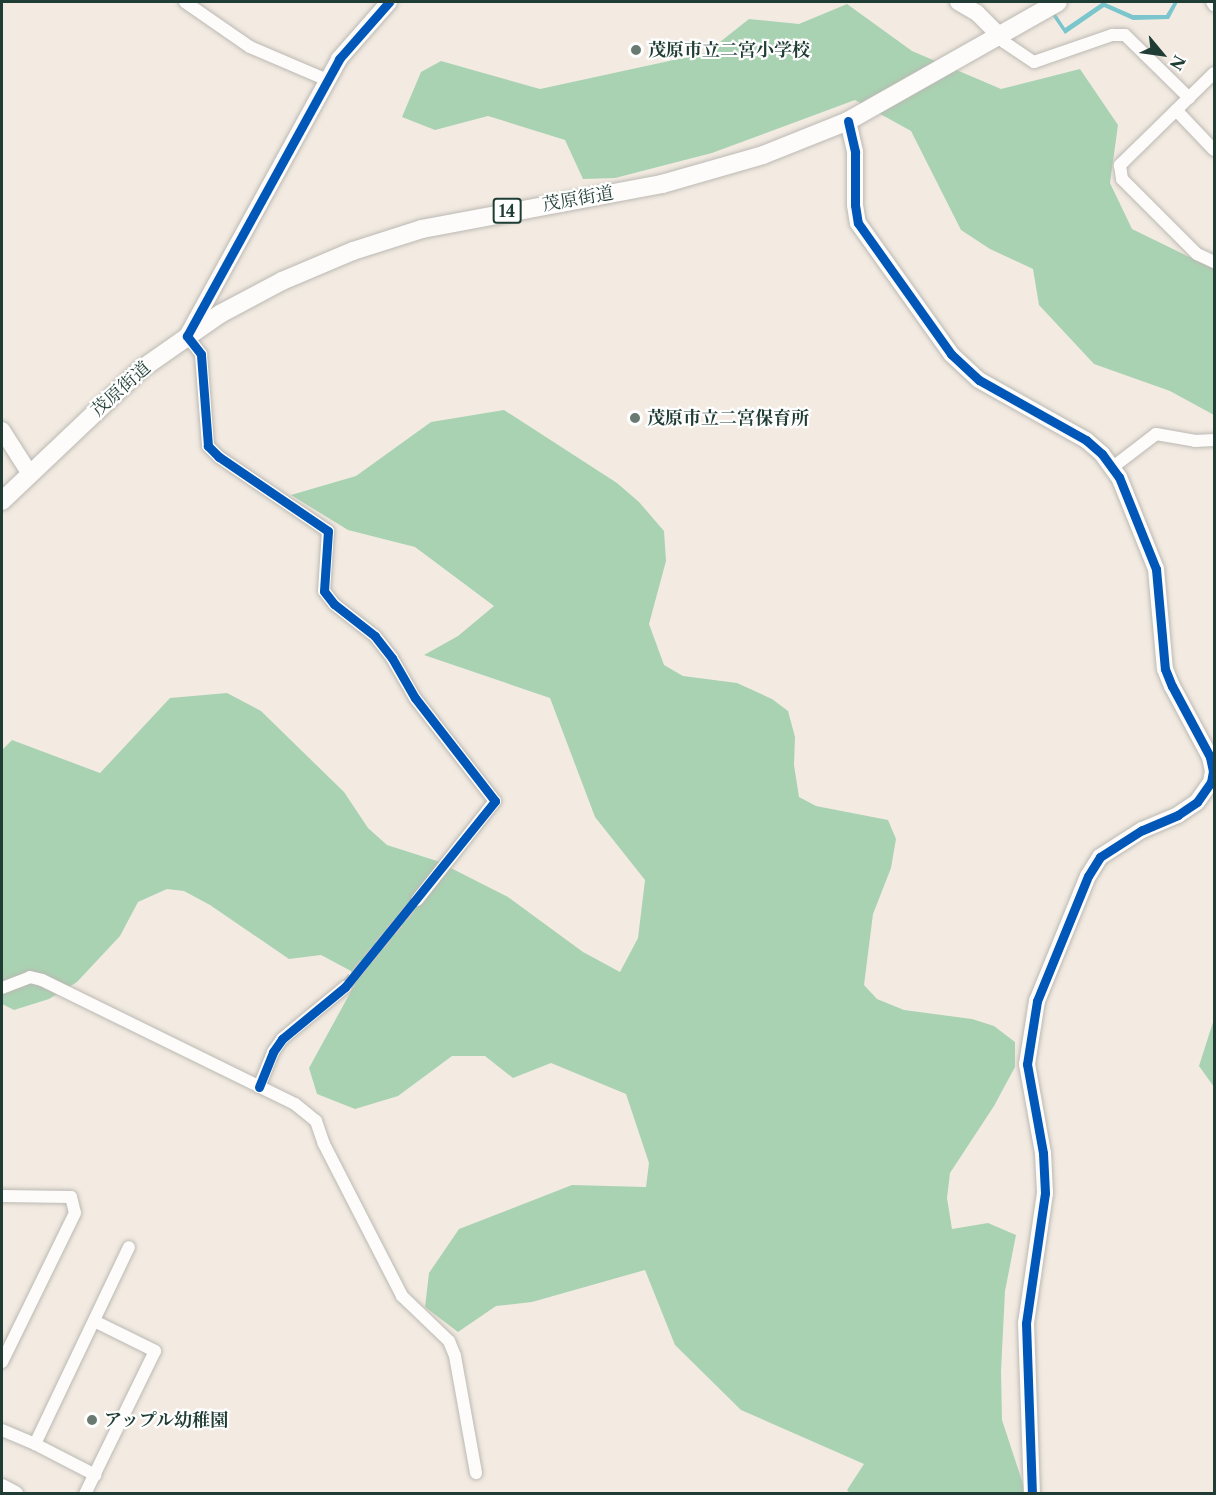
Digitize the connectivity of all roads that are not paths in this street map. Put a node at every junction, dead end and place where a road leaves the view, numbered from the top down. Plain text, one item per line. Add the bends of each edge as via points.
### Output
1 (185, 2) edge
2 (389, 2) edge
3 (958, 2) edge
4 (1058, 2) edge
5 (999, 35) junction
6 (1215, 73) edge
7 (327, 80) junction
8 (1189, 98) junction
9 (1176, 111) junction
10 (848, 121) junction
11 (1215, 150) edge
12 (1215, 262) edge
13 (187, 336) junction
14 (2, 430) edge
15 (1215, 440) edge
16 (1113, 467) junction
17 (30, 474) junction
18 (2, 501) edge
19 (1213, 783) edge
20 (417, 900) tunnel mouth
21 (345, 987) tunnel mouth
22 (2, 988) edge
23 (259, 1087) junction
24 (3, 1199) edge
25 (129, 1247) dead end
26 (94, 1321) junction
27 (2, 1362) edge
28 (2, 1430) edge
29 (35, 1444) junction
30 (476, 1473) dead end
31 (95, 1475) junction
32 (2, 1487) edge
33 (15, 1494) edge
34 (85, 1494) edge
35 (1032, 1494) edge

1 - 7 street via 250,47
2 - 7 street via 339,59
3 - 5 street via 977,13
4 - 5 main road, 茂原街道 / 14
5 - 8 street via 1034,62 1112,35 1125,35
5 - 10 main road, 茂原街道 / 14
6 - 8 street
7 - 13 street
8 - 9 street
9 - 11 street
9 - 12 street via 1120,165 1122,179 1197,254
10 - 13 main road, 茂原街道 / 14 via 717,170 662,184 457,221 387,240 282,281
10 - 16 street via 855,152 858,223 951,354 978,380 1086,441
13 - 17 main road, 茂原街道 / 14 via 140,370
13 - 20 street via 201,354 208,446 327,531 324,591 334,604 375,636 415,698 495,801
14 - 17 street
15 - 16 street via 1195,441 1156,434
16 - 19 street via 1152,555 1160,585 1165,669 1210,757
17 - 18 main road, 茂原街道 / 14
19 - 35 street via 1197,802 1178,815 1142,830 1100,857 1088,876 1037,1001 1027,1064 1045,1193 1026,1323
21 - 23 street via 282,1039
22 - 23 street via 30,977 42,980
23 - 30 street via 295,1104 316,1121 402,1296 449,1341
24 - 27 street via 71,1197 75,1213
25 - 26 street
26 - 29 street
26 - 31 street via 155,1351
28 - 29 street
29 - 31 street
31 - 34 street
32 - 33 street

